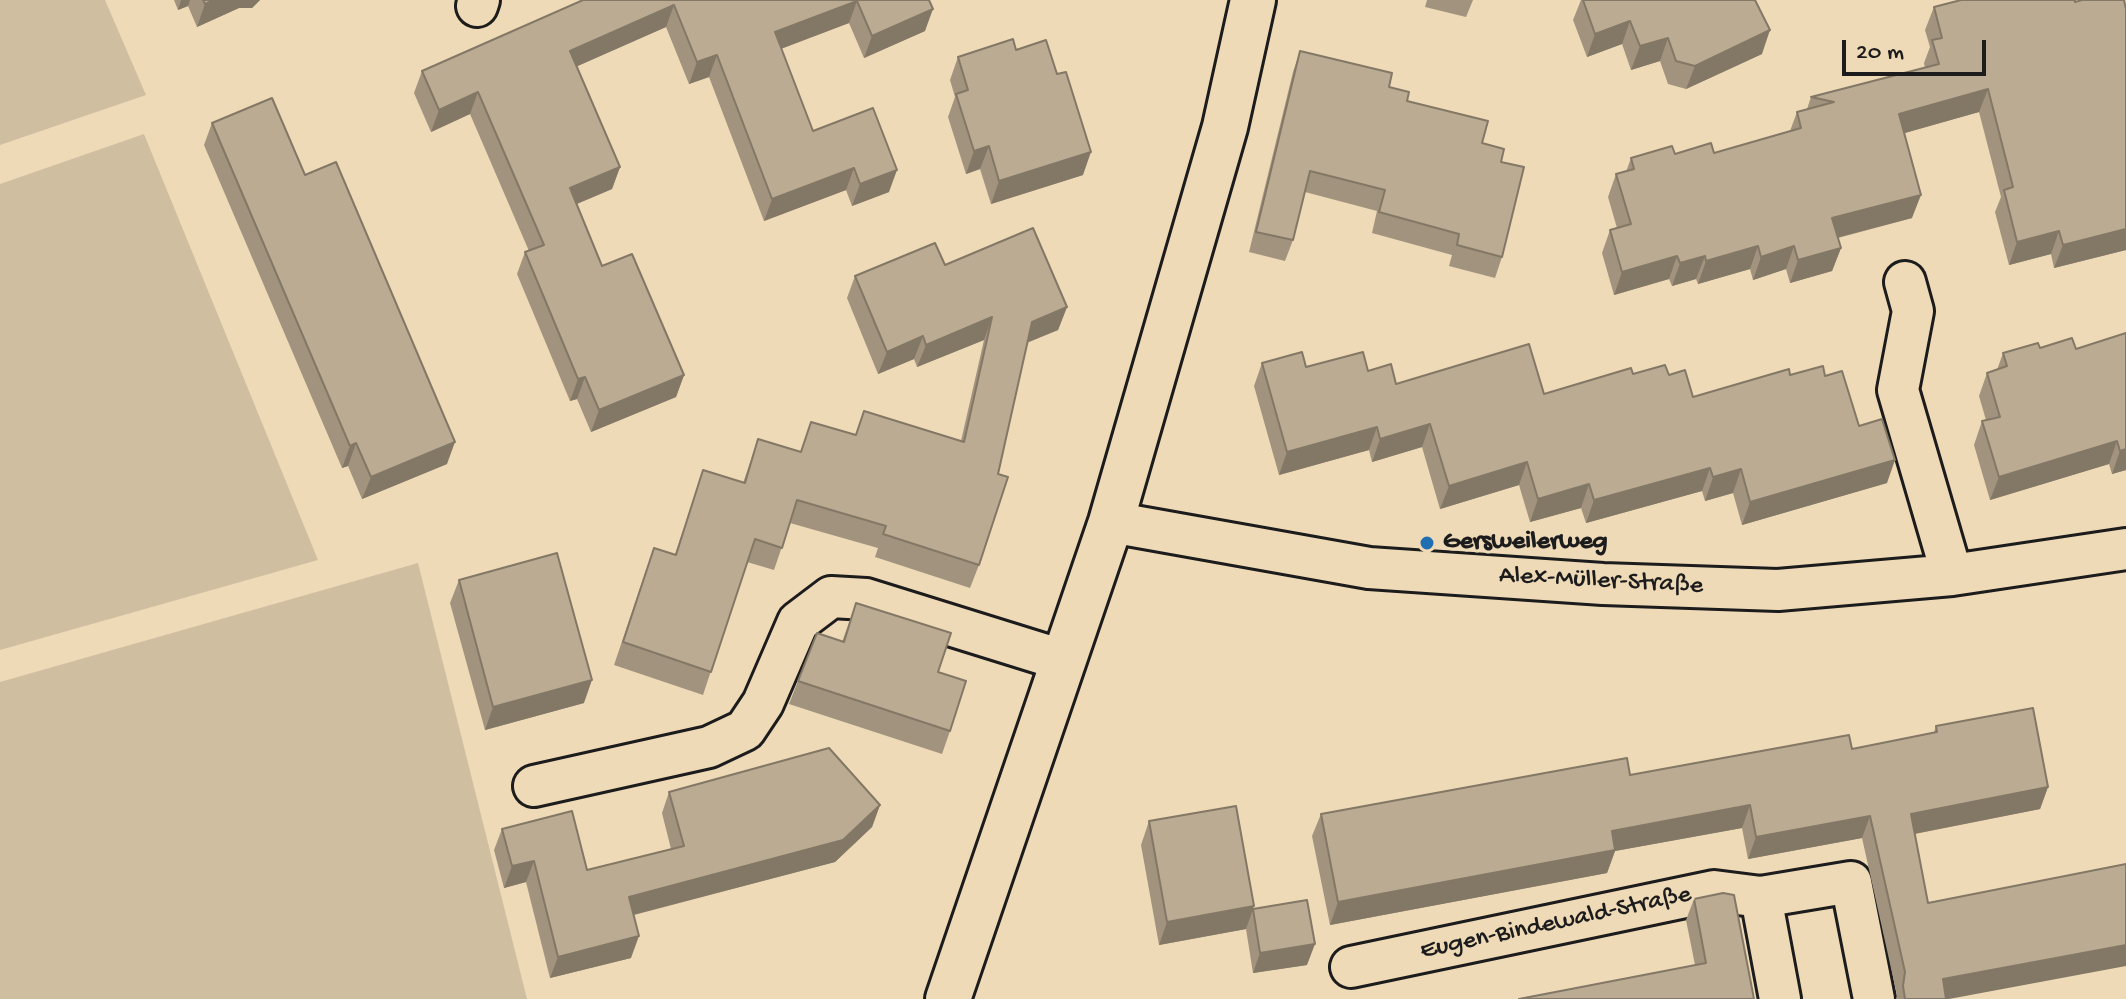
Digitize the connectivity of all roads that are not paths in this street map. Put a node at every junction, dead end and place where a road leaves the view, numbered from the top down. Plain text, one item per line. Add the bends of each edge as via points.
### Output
1 (1253, 0) edge
2 (1905, 282) dead end
3 (1111, 522) junction
4 (2126, 549) edge
5 (1952, 575) junction
6 (1062, 660) junction
7 (534, 786) dead end
8 (1761, 897) junction
9 (1351, 967) dead end
10 (948, 999) edge
11 (1780, 999) edge
12 (1874, 999) edge

1 - 3 street via 1225,127
2 - 5 street via 1913,311 1898,390
3 - 5 street, Alex-Müller-Straße via 1369,568 1603,584 1778,590
3 - 6 street
4 - 5 street, Alex-Müller-Straße
6 - 7 street via 866,599 831,597 798,622 763,703 745,730 709,747
6 - 10 street
8 - 9 street, Eugen-Bindewald-Straße via 1714,891
8 - 11 street
8 - 12 street, Eugen-Bindewald-Straße via 1851,882

